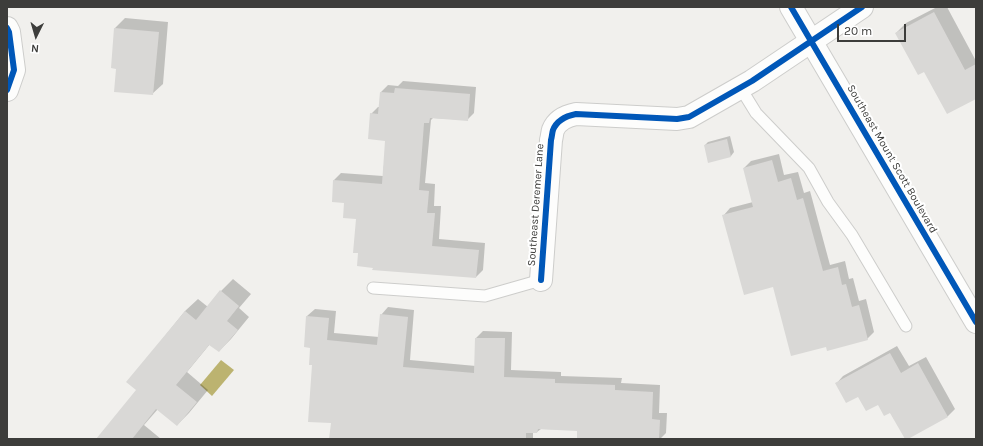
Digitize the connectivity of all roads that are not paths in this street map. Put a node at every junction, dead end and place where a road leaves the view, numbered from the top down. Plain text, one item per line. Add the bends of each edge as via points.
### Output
1 (791, 7) edge
2 (862, 7) edge
3 (7, 28) edge
4 (811, 41) junction
5 (740, 87) junction
6 (7, 90) edge
7 (541, 280) joint
8 (373, 288) dead end
9 (976, 322) edge
10 (906, 326) dead end

1 - 4 street, Southeast Mount Scott Boulevard
2 - 4 street, Southeast Deremer Lane
3 - 6 street via 14,70
4 - 5 street, Southeast Deremer Lane
4 - 9 street, Southeast Mount Scott Boulevard
5 - 7 street, Southeast Deremer Lane via 689,117 677,119 576,114 558,122 551,140
5 - 10 lane via 756,113 809,168
7 - 8 lane via 485,296

